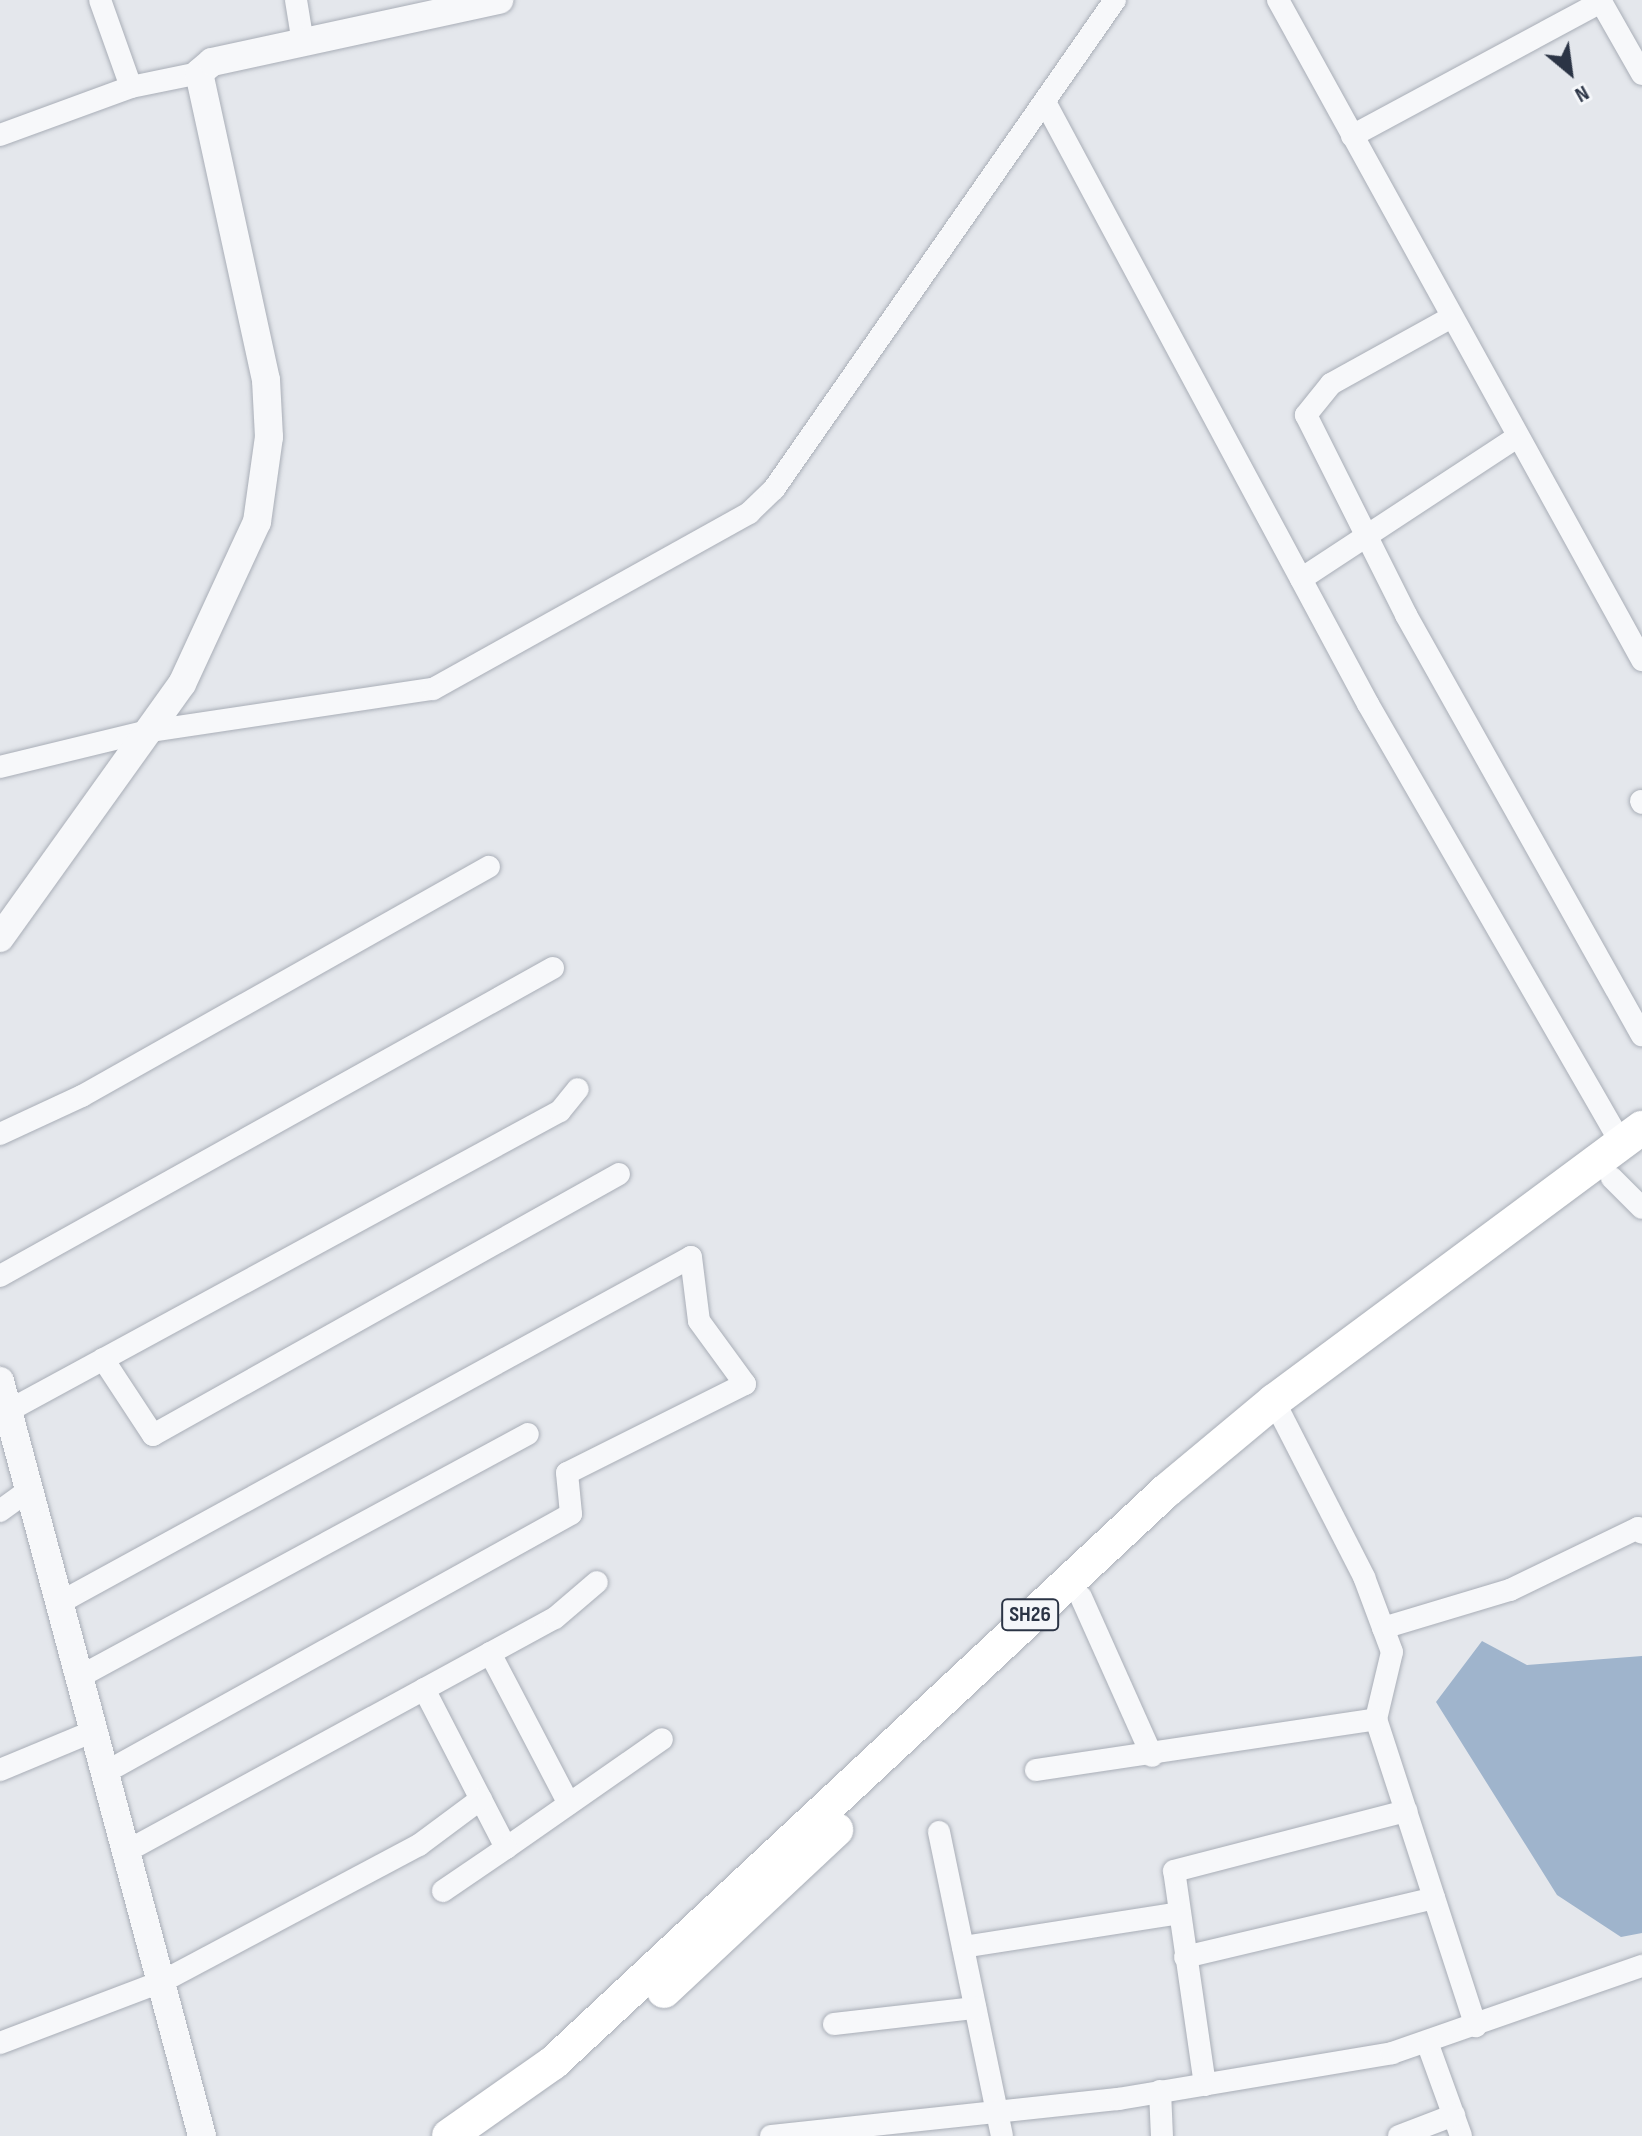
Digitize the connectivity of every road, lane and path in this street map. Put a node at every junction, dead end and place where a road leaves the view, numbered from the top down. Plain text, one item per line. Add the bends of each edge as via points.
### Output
1 (100, 0) edge
2 (296, 0) edge
3 (499, 0) edge
4 (1115, 0) edge
5 (1278, 0) edge
6 (1601, 1) edge
7 (303, 43) junction
8 (199, 73) junction
9 (1642, 74) edge
10 (131, 87) junction
11 (1046, 104) junction
12 (0, 135) edge
13 (1352, 136) junction
14 (1450, 318) junction
15 (1517, 437) junction
16 (1366, 534) junction
17 (1301, 579) junction
18 (1642, 660) edge
19 (144, 732) junction
20 (0, 767) edge
21 (489, 867) dead end
22 (0, 938) edge
23 (553, 968) dead end
24 (1642, 1035) edge
25 (578, 1089) dead end
26 (0, 1134) edge
27 (1635, 1142) edge
28 (619, 1174) dead end
29 (1612, 1178) junction
30 (1642, 1208) edge
31 (0, 1276) edge
32 (103, 1359) junction
33 (0, 1381) edge
34 (1279, 1410) junction
35 (8, 1411) junction
36 (528, 1434) dead end
37 (30, 1489) junction
38 (0, 1511) edge
39 (1642, 1533) edge
40 (597, 1582) dead end
41 (1081, 1597) junction
42 (61, 1602) junction
43 (1383, 1628) junction
44 (490, 1653) junction
45 (81, 1676) junction
46 (424, 1689) junction
47 (1376, 1719) junction
48 (96, 1730) junction
49 (662, 1739) dead end
50 (1152, 1756) junction
51 (0, 1770) edge
52 (1036, 1770) dead end
53 (108, 1771) junction
54 (481, 1799) junction
55 (569, 1804) junction
56 (1406, 1811) junction
57 (939, 1832) dead end
58 (506, 1848) junction
59 (129, 1850) junction
60 (443, 1891) dead end
61 (1434, 1898) junction
62 (1179, 1913) junction
63 (963, 1947) junction
64 (1185, 1957) junction
65 (1642, 1966) edge
66 (163, 1981) junction
67 (975, 2008) junction
68 (834, 2024) dead end
69 (1476, 2026) junction
70 (1427, 2042) junction
71 (0, 2043) edge
72 (1205, 2085) junction
73 (1160, 2091) junction
74 (998, 2109) junction
75 (1458, 2125) edge
76 (202, 2136) edge
77 (449, 2136) edge
78 (480, 2136) edge
79 (771, 2136) edge
80 (1002, 2136) edge
81 (1162, 2136) edge
82 (1399, 2136) edge

1 - 10 street
2 - 7 street
3 - 7 street
4 - 11 street
5 - 13 street
6 - 9 street
6 - 13 street
7 - 8 street via 212,62
8 - 10 street
8 - 19 street via 266,380 269,437 257,522 236,577 182,684
10 - 12 street
11 - 17 street
11 - 19 street via 774,489 749,513 433,689
13 - 14 street
14 - 15 street
14 - 16 street via 1309,403 1313,437
15 - 16 street
15 - 18 street
16 - 17 street
16 - 24 street
17 - 27 street
19 - 20 street
19 - 22 street
21 - 26 street via 82,1096
23 - 31 street
25 - 32 street via 560,1111
27 - 29 main road, SH26
27 - 34 main road, SH26
28 - 32 street via 153,1435
29 - 30 street
29 - 34 main road, SH26
32 - 35 street
33 - 35 street
34 - 41 main road, SH26
34 - 43 street
34 - 77 main road, SH26 via 939,1699 553,2063
35 - 37 street
36 - 45 street
37 - 38 street
37 - 42 street
39 - 43 street via 1638,1528 1510,1590
40 - 44 street via 555,1618
41 - 50 street
41 - 78 main road, SH26 via 738,1926 560,2082
42 - 45 street
42 - 53 street via 691,1257 699,1321 745,1384 567,1473 571,1514
43 - 47 street via 1392,1652
44 - 46 street
44 - 55 street
45 - 48 street
46 - 54 street
46 - 59 street
47 - 50 street
47 - 56 street
48 - 51 street
48 - 53 street
49 - 55 street
50 - 52 street
53 - 59 street
54 - 58 street
54 - 66 street via 419,1845
55 - 58 street
56 - 61 street
56 - 62 street via 1177,1869
57 - 63 street
58 - 60 street
59 - 66 street
61 - 64 street
61 - 69 street
62 - 63 street
62 - 64 street
63 - 67 street
64 - 72 street
65 - 69 street
66 - 71 street
66 - 76 street
67 - 68 street
67 - 74 street
69 - 70 street
70 - 72 street
70 - 75 street
72 - 73 street
73 - 74 street
73 - 81 street
74 - 79 street
74 - 80 street
75 - 82 street

